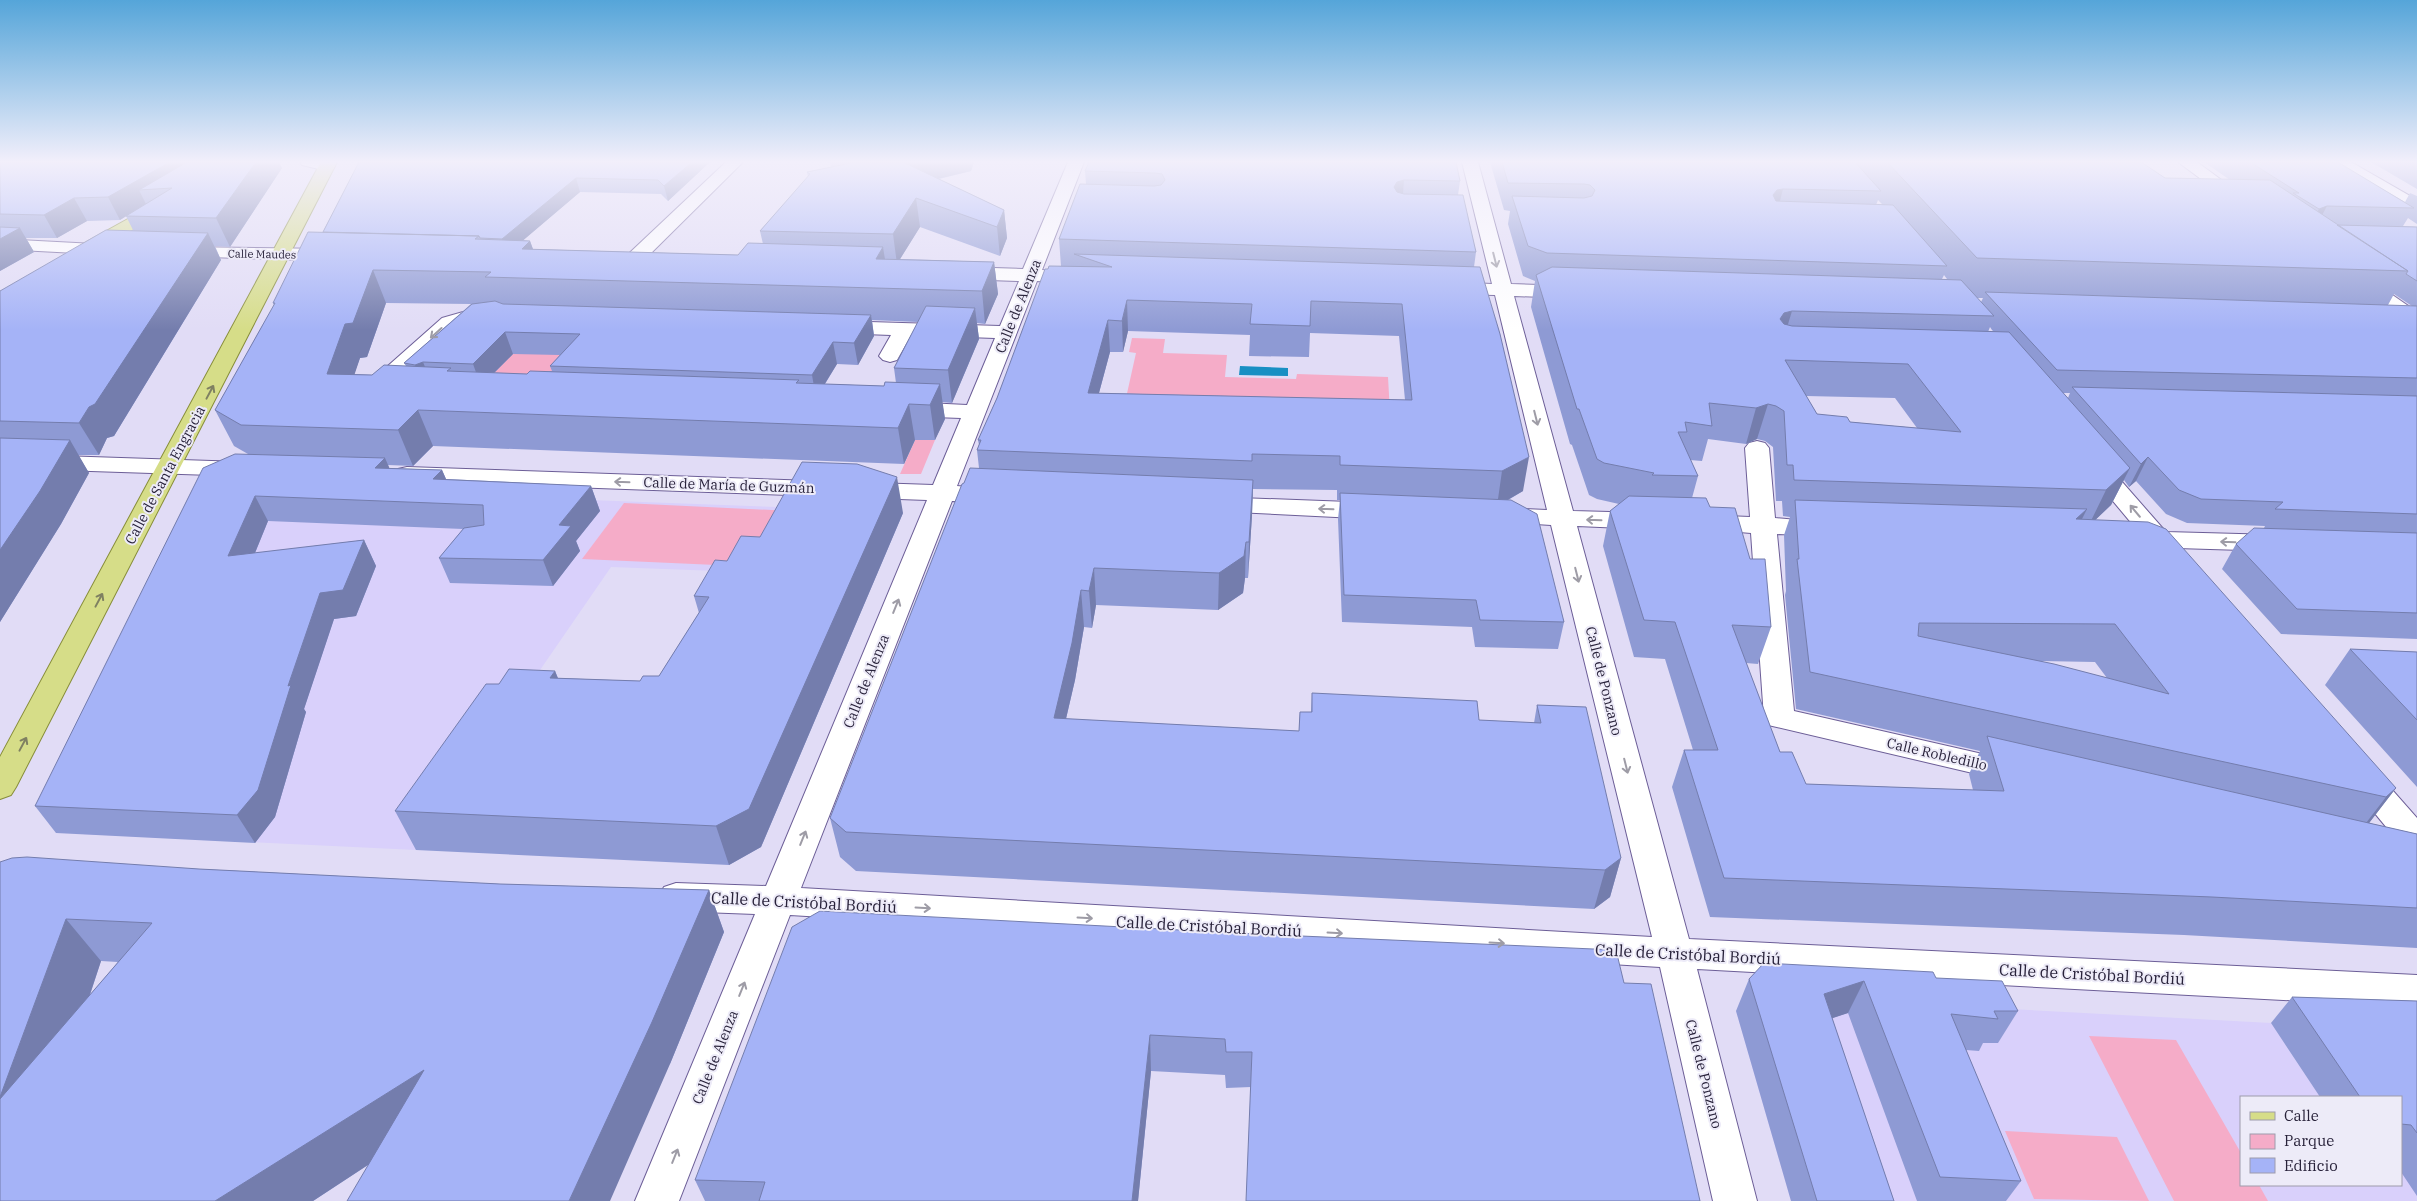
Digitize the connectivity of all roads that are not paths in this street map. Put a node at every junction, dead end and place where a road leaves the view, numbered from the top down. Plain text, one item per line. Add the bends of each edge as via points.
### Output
1 (139, 218) edge
2 (300, 218) edge
3 (677, 218) edge
4 (1062, 218) edge
5 (1483, 218) edge
6 (0, 244) edge
7 (89, 248) junction
8 (131, 251) edge
9 (160, 252) edge
10 (281, 255) junction
11 (356, 256) edge
12 (609, 263) edge
13 (629, 264) junction
14 (60, 265) edge
15 (659, 265) edge
16 (2343, 270) edge
17 (938, 273) edge
18 (1031, 275) junction
19 (1099, 277) edge
20 (1434, 288) edge
21 (1504, 290) junction
22 (1593, 293) edge
23 (497, 316) edge
24 (2380, 317) edge
25 (2416, 320) edge
26 (814, 326) edge
27 (904, 329) junction
28 (1008, 332) junction
29 (887, 362) dead end
30 (415, 392) edge
31 (882, 408) edge
32 (976, 412) junction
33 (2077, 444) edge
34 (1757, 448) edge
35 (0, 461) edge
36 (170, 466) junction
37 (263, 470) edge
38 (382, 474) edge
39 (942, 493) junction
40 (1014, 496) edge
41 (1193, 503) edge
42 (1402, 512) edge
43 (1482, 516) edge
44 (1562, 519) junction
45 (1764, 526) junction
46 (1844, 528) edge
47 (2112, 538) edge
48 (2158, 539) junction
49 (2298, 544) edge
50 (2180, 565) edge
51 (2346, 758) edge
52 (2039, 778) edge
53 (0, 787) edge
54 (2417, 840) edge
55 (646, 896) edge
56 (779, 901) junction
57 (1674, 953) junction
58 (2417, 991) edge
59 (657, 1201) edge
60 (1736, 1201) edge

1 - 7 main road
2 - 10 main road, Calle de Santa Engracia
3 - 13 street
4 - 18 street, Calle de Alenza
5 -> 21 street, Calle de Ponzano
6 - 7 street
7 - 8 street
7 - 14 main road
9 - 10 street, Calle Maudes
10 - 11 street, Calle Maudes
36 -> 10 main road, Calle de Santa Engracia
12 - 13 street
13 - 15 street
16 - 25 street
17 - 18 street
18 - 19 street
18 - 28 street, Calle de Alenza
20 - 21 street
21 - 22 street
21 -> 44 street, Calle de Ponzano
23 -> 30 street via 449,322 392,374 386,384 396,391
24 - 25 street
26 - 27 street
27 - 28 street
27 - 29 street
28 - 32 street, Calle de Alenza
31 - 32 street
32 - 39 street, Calle de Alenza
48 -> 33 street
34 - 45 street, Calle Robledillo
35 - 36 street
36 - 37 street
53 -> 36 main road, Calle de Santa Engracia
39 -> 38 street, Calle de María de Guzmán
39 - 40 street, Calle de María de Guzmán
56 -> 39 street, Calle de Alenza
42 -> 41 street
43 - 44 street
45 -> 44 street
44 -> 57 street, Calle de Ponzano
45 - 46 street
45 - 52 street, Calle Robledillo via 1779,718
47 - 48 street
49 -> 48 street
48 - 50 street
51 - 54 street
55 - 56 street, Calle de Cristóbal Bordiú
56 -> 57 street, Calle de Cristóbal Bordiú
59 -> 56 street, Calle de Alenza
57 - 58 street, Calle de Cristóbal Bordiú
57 - 60 street, Calle de Ponzano

